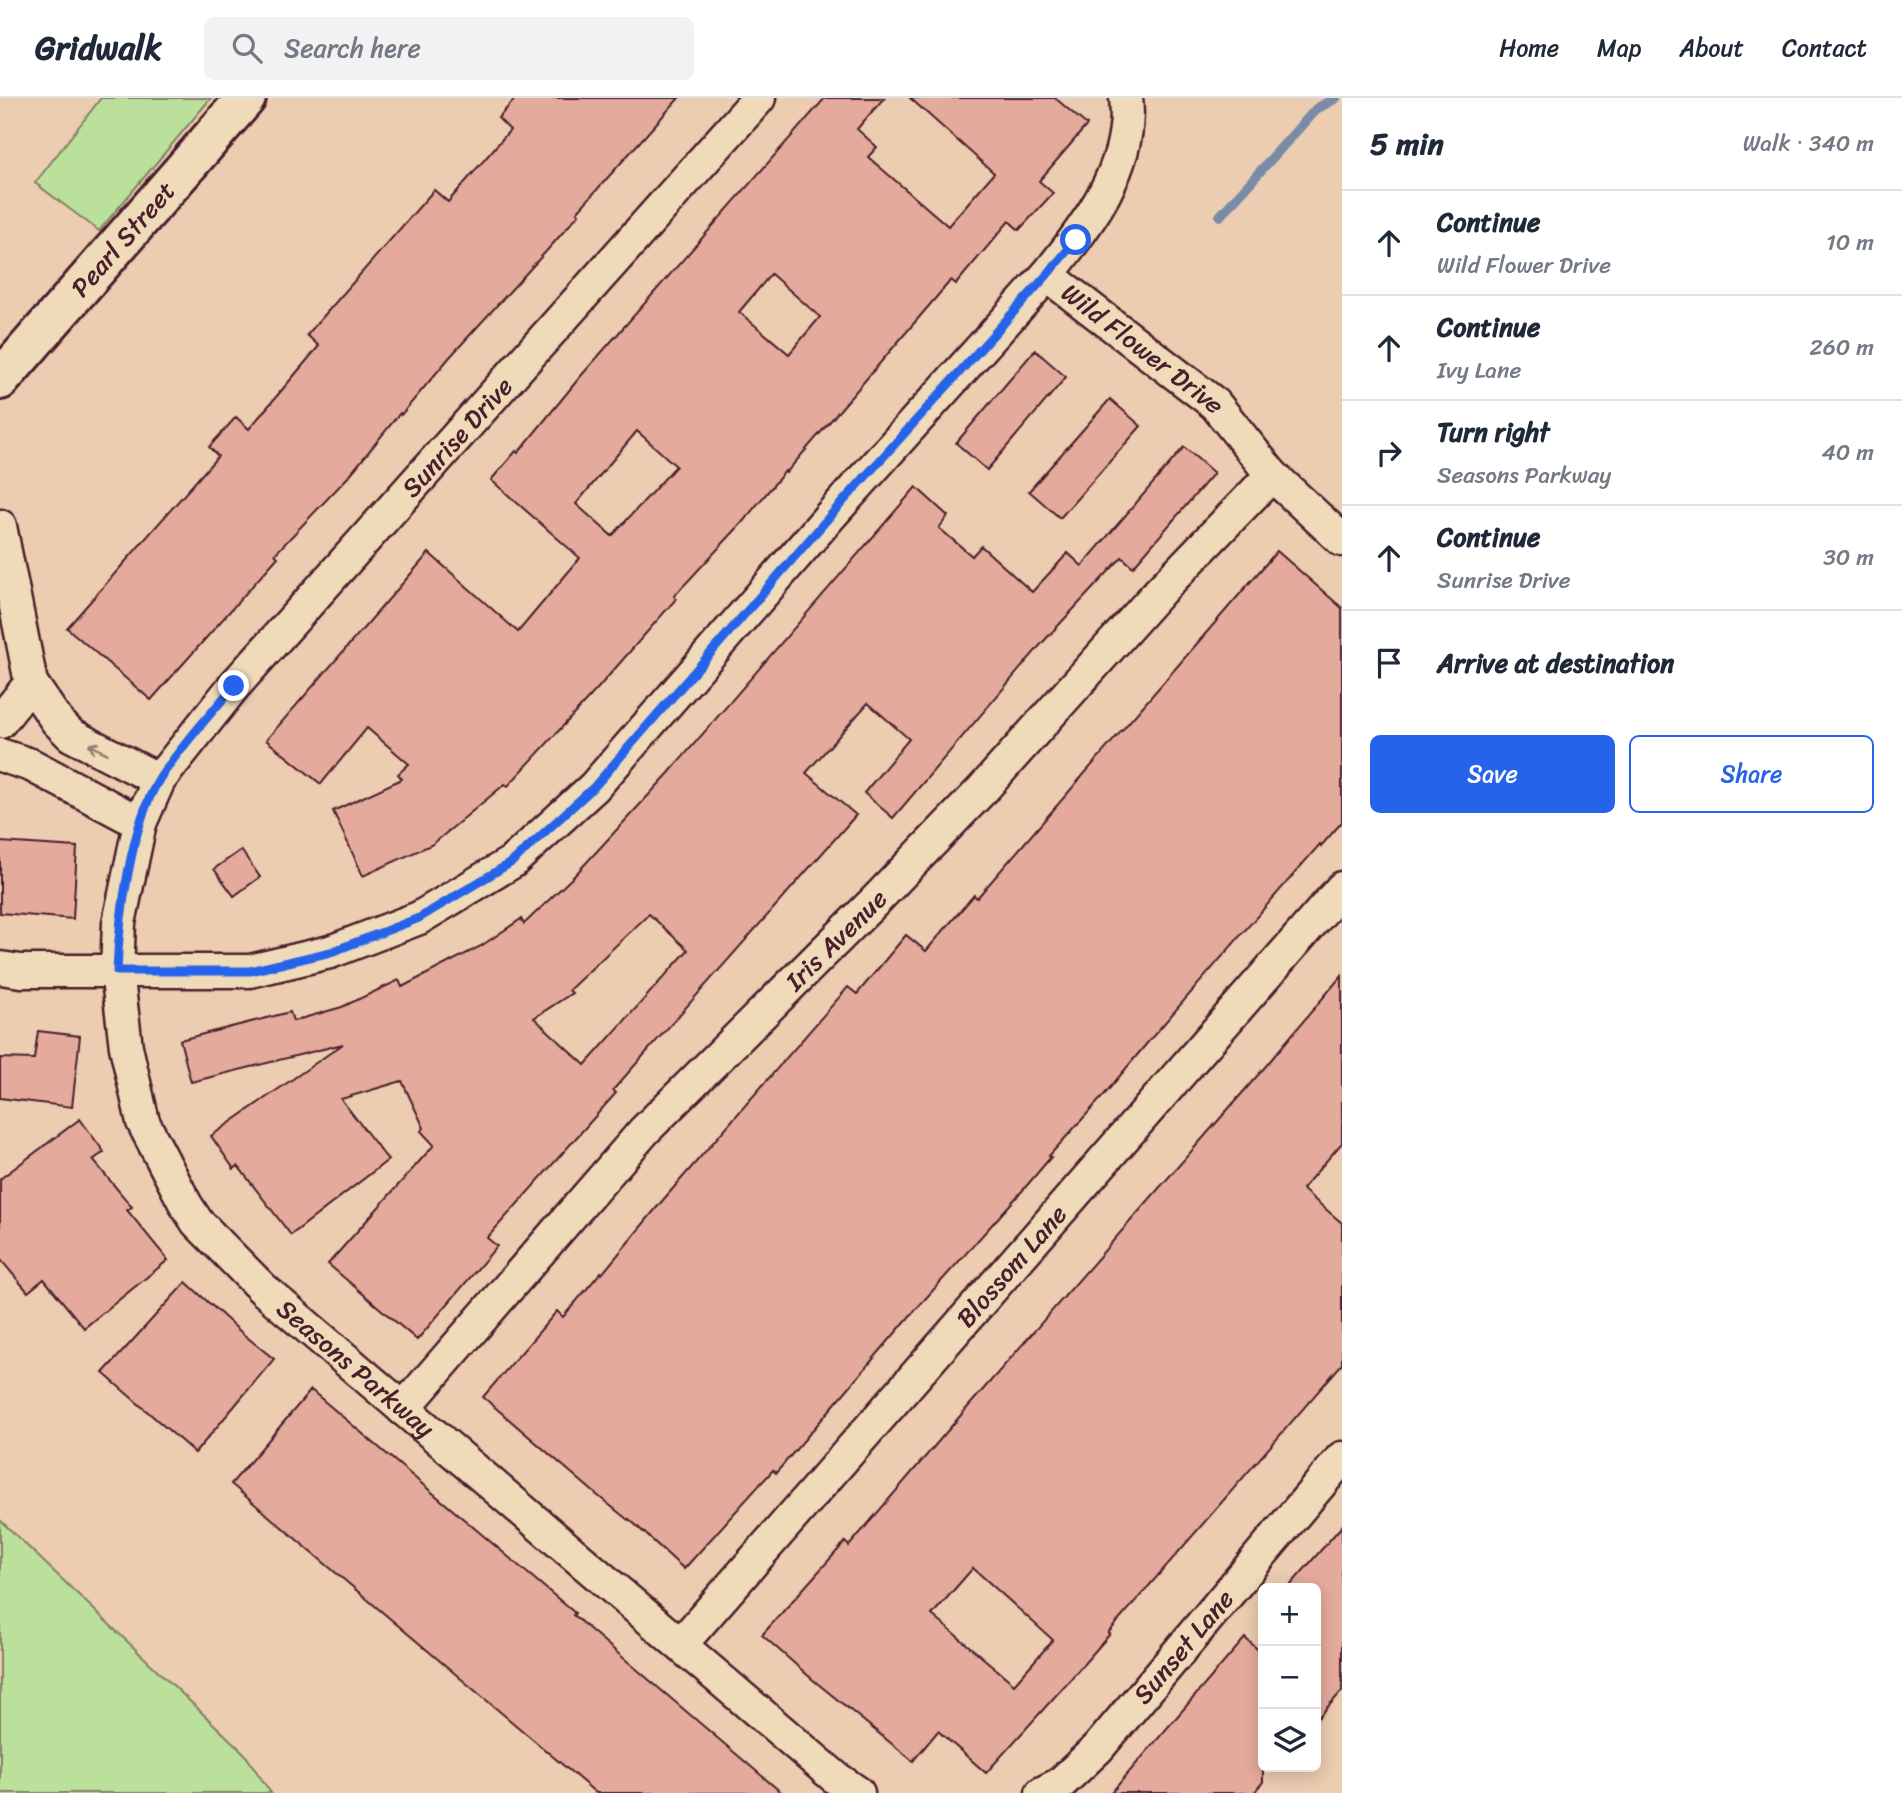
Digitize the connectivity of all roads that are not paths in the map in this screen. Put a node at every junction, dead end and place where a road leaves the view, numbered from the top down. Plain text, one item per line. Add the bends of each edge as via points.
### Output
1 (246, 98) edge
2 (759, 98) edge
3 (1126, 98) edge
4 (1047, 275) junction
5 (0, 380) edge
6 (1272, 475) junction
7 (0, 526) edge
8 (1342, 540) edge
9 (31, 682) junction
10 (0, 722) edge
11 (0, 755) edge
12 (150, 801) junction
13 (1342, 888) edge
14 (0, 968) edge
15 (117, 971) junction
16 (403, 1409) junction
17 (1342, 1458) edge
18 (681, 1644) junction
19 (858, 1793) edge
20 (1042, 1793) edge

1 - 5 street, Pearl Street
2 - 12 street, Sunrise Drive via 234,686
3 - 4 street, Wild Flower Drive via 1129,119 1124,149 1105,192 1076,240
4 - 6 street, Wild Flower Drive via 1215,404
4 - 15 street via 594,787 512,862 419,918 331,952 250,971
6 - 8 street, Wild Flower Drive
6 - 16 street, Iris Avenue via 1159,592 954,819 644,1131
7 - 9 street
9 - 10 street
12 -> 9 street via 71,735
11 - 12 street
12 - 15 street, Seasons Parkway via 119,923
13 - 18 street, Blossom Lane
14 - 15 street
15 - 16 street, Seasons Parkway via 126,1046 144,1122 197,1222 263,1289
16 - 18 street, Seasons Parkway
17 - 20 street, Sunset Lane via 1098,1748 1060,1784
18 - 19 street, Seasons Parkway

